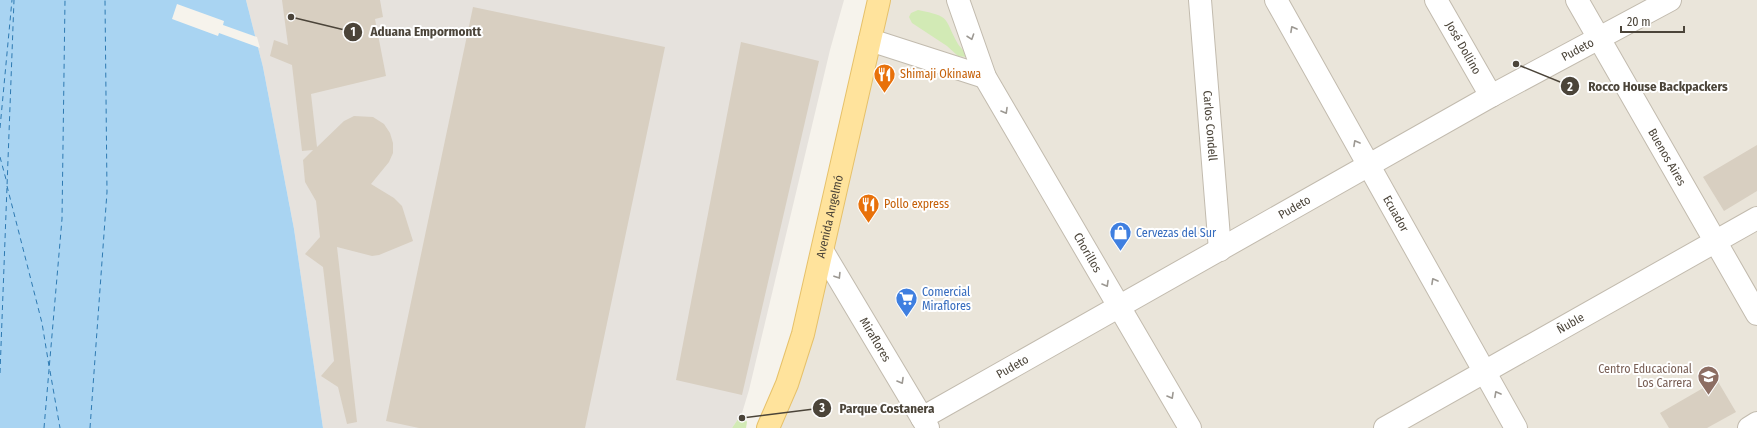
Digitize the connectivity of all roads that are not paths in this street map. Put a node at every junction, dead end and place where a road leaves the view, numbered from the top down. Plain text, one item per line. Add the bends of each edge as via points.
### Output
1 (879, 0) edge
2 (958, 0) edge
3 (1200, 0) edge
4 (1276, 0) edge
5 (1436, 0) edge
6 (1577, 0) edge
7 (1670, 0) edge
8 (1599, 38) junction
9 (870, 40) junction
10 (985, 77) junction
11 (1491, 96) junction
12 (1369, 166) junction
13 (1757, 218) edge
14 (1715, 242) junction
15 (1220, 250) junction
16 (823, 252) junction
17 (1119, 306) junction
18 (1757, 314) edge
19 (1485, 372) junction
20 (925, 423) edge
21 (1757, 423) edge
22 (768, 428) edge
23 (1190, 428) edge
24 (1385, 428) edge
25 (1516, 428) edge
26 (1749, 428) edge

1 - 9 main road, Avenida Angelmó
2 -> 10 street, Chorillos
3 - 15 street, Carlos Condell
12 -> 4 street, Ecuador
5 - 11 street, José Dollino
6 - 8 street, Buenos Aires
7 - 8 street, Pudeto
8 - 11 street, Pudeto
8 - 14 street, Buenos Aires
9 - 10 street
9 - 16 main road, Avenida Angelmó
10 -> 17 street, Chorillos
11 - 12 street, Pudeto
12 - 15 street, Pudeto
19 -> 12 street, Ecuador
13 - 14 street, Ñuble
14 - 18 street, Buenos Aires
14 - 19 street, Ñuble
15 - 17 street, Pudeto
16 -> 20 street, Miraflores
16 - 22 main road, Avenida Angelmó via 794,365
17 - 20 street, Pudeto
17 -> 23 street, Chorillos
19 - 24 street, Ñuble
25 -> 19 street, Ecuador
21 - 26 street

